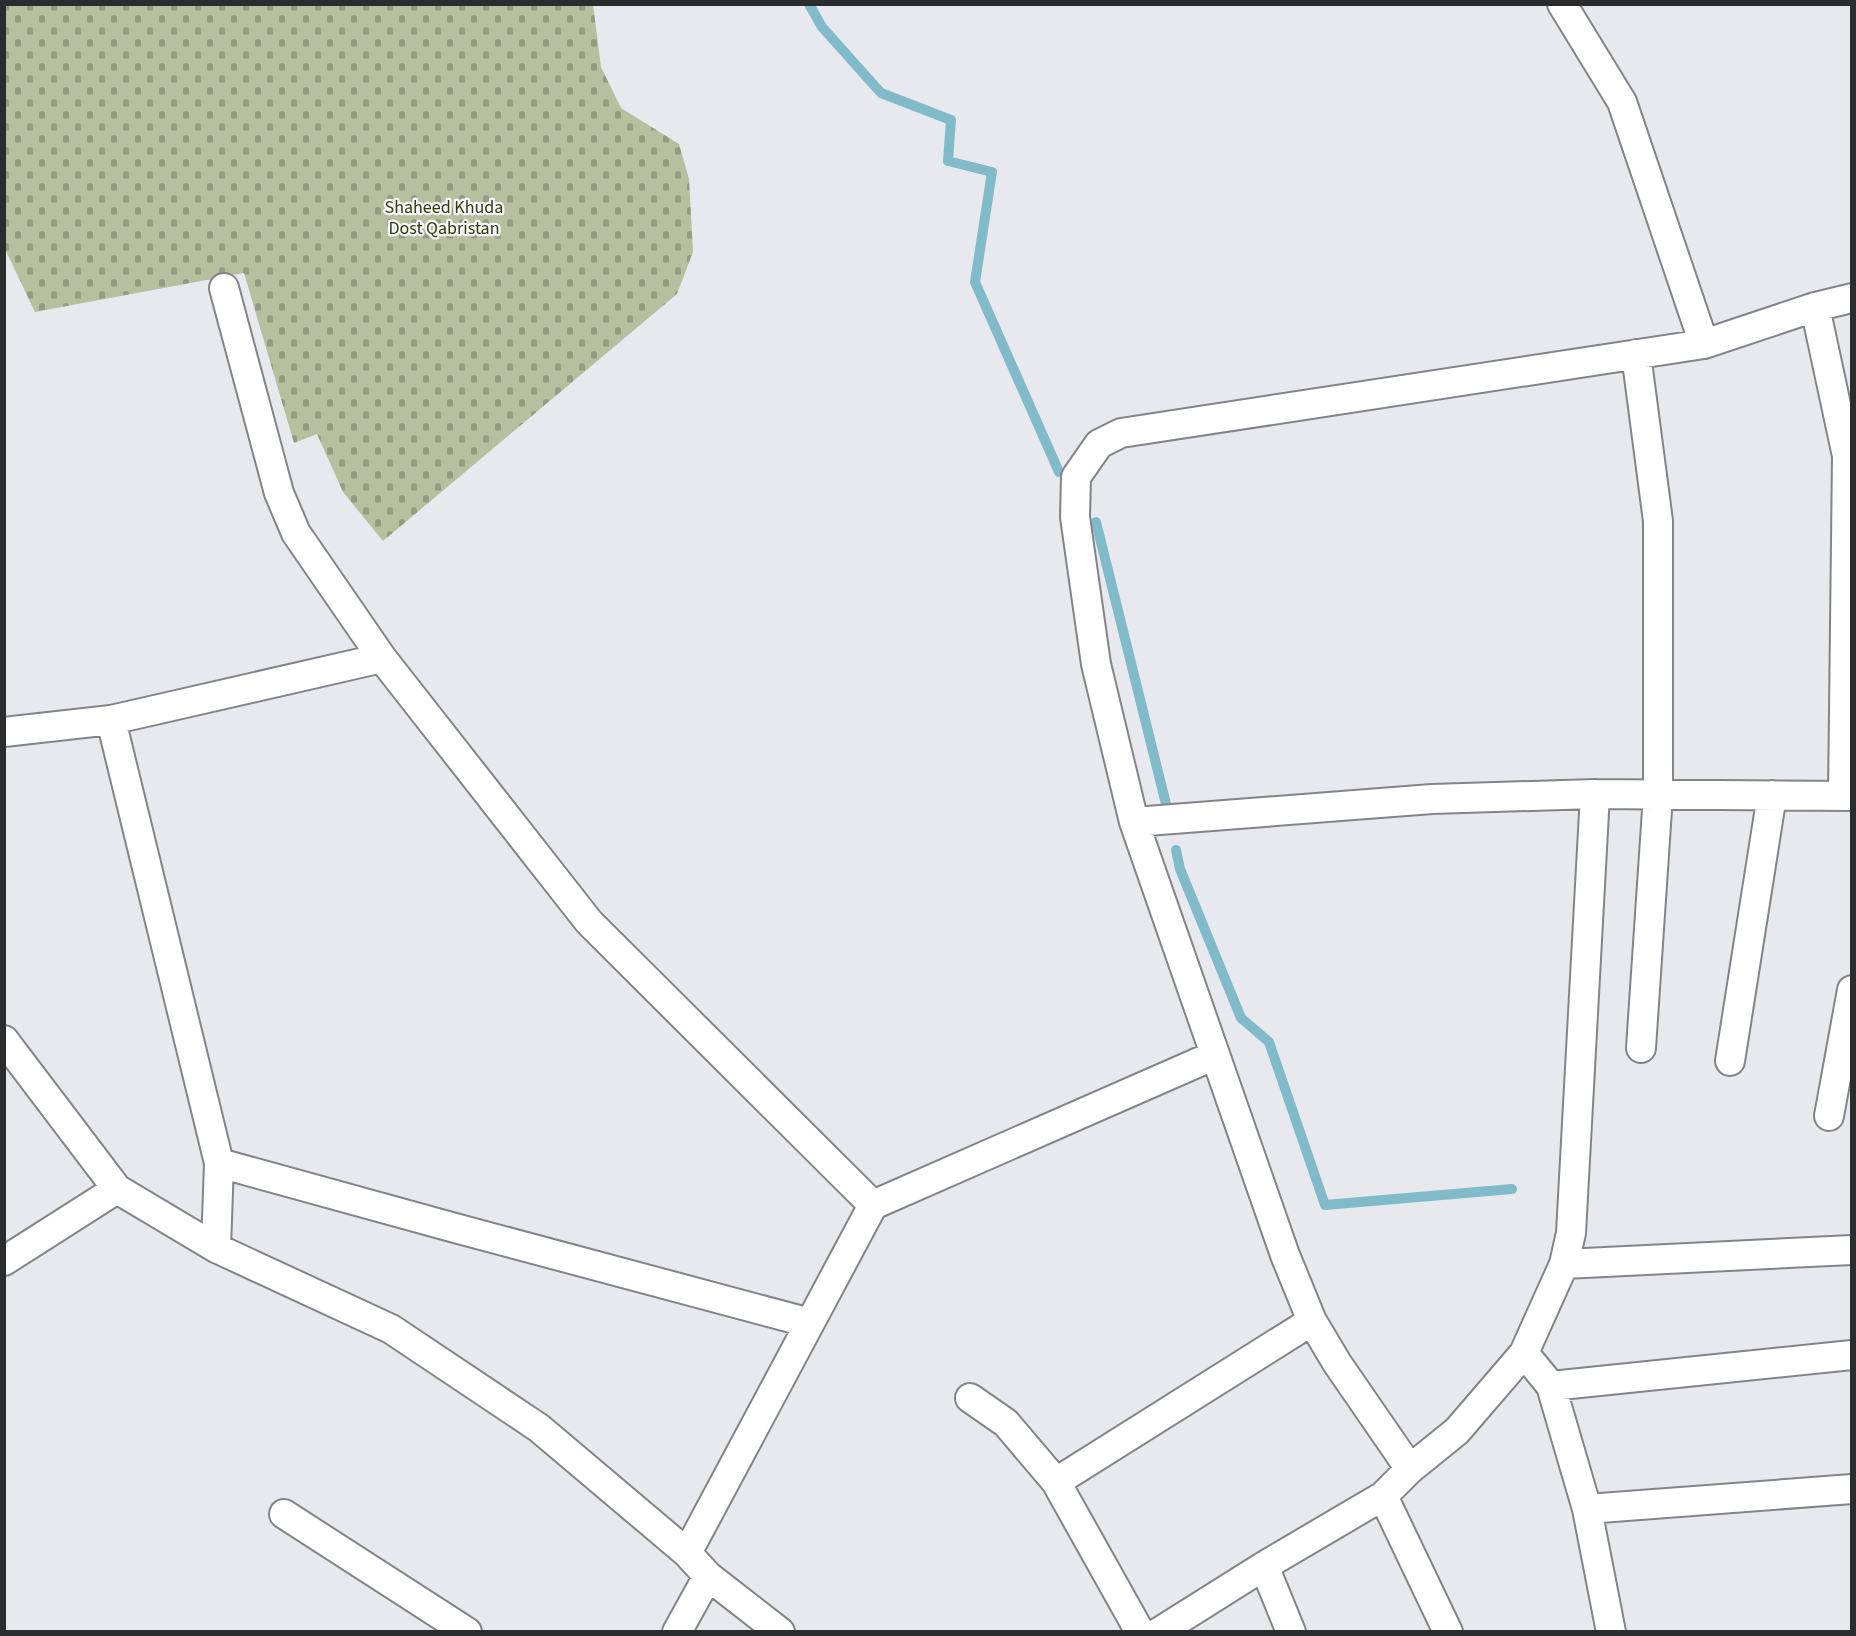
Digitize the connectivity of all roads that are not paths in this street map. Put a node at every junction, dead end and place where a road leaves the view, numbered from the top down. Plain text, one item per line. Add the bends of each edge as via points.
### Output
1 (1562, 4) edge
2 (224, 288) dead end
3 (1851, 298) edge
4 (1815, 307) junction
5 (1704, 344) junction
6 (1636, 354) junction
7 (382, 658) junction
8 (111, 720) junction
9 (4, 732) edge
10 (1595, 794) junction
11 (1658, 795) junction
12 (1772, 795) junction
13 (1847, 796) edge
14 (1134, 822) junction
15 (1851, 990) edge
16 (4, 1040) edge
17 (1641, 1048) dead end
18 (1215, 1055) junction
19 (1730, 1061) dead end
20 (1829, 1116) dead end
21 (219, 1163) junction
22 (117, 1189) junction
23 (873, 1205) junction
24 (216, 1248) junction
25 (1851, 1250) edge
26 (4, 1261) edge
27 (1564, 1264) junction
28 (1312, 1321) junction
29 (810, 1323) junction
30 (1524, 1353) junction
31 (1851, 1355) edge
32 (1551, 1386) junction
33 (970, 1398) dead end
34 (1410, 1469) junction
35 (1056, 1482) junction
36 (1851, 1489) edge
37 (1383, 1496) junction
38 (1587, 1509) junction
39 (284, 1514) dead end
40 (687, 1553) junction
41 (1264, 1566) junction
42 (708, 1576) junction
43 (440, 1624) edge
44 (467, 1632) edge
45 (677, 1632) edge
46 (780, 1632) edge
47 (1140, 1632) edge
48 (1158, 1632) edge
49 (1291, 1632) edge
50 (1448, 1632) edge
51 (1611, 1632) edge

1 - 5 street via 1622,102
2 - 7 street via 279,493 296,533
3 - 4 street
4 - 5 street
4 - 13 street via 1847,456
5 - 6 street
6 - 11 street via 1658,521
6 - 14 street via 1121,433 1099,444 1076,477 1075,517 1096,664
7 - 8 street
7 - 23 street via 589,922
8 - 9 street
8 - 21 street
10 - 11 street
10 - 14 street via 1432,799
10 - 27 street via 1571,1233
11 - 12 street
11 - 17 street
12 - 13 street
12 - 19 street
14 - 18 street
15 - 20 street
16 - 22 street
18 - 23 street
18 - 28 street
21 - 24 street
21 - 29 street
22 - 24 street
22 - 26 street
23 - 29 street
24 - 40 street via 391,1329 539,1428
25 - 27 street
27 - 30 street
28 - 34 street
28 - 35 street
29 - 40 street
30 - 32 street
30 - 34 street via 1457,1431
31 - 32 street
32 - 38 street
33 - 35 street via 1006,1423
34 - 37 street
35 - 47 street
36 - 38 street
37 - 41 street
37 - 50 street
38 - 51 street
39 - 43 street
40 - 42 street
41 - 48 street
41 - 49 street
42 - 45 street
42 - 46 street
43 - 44 street

